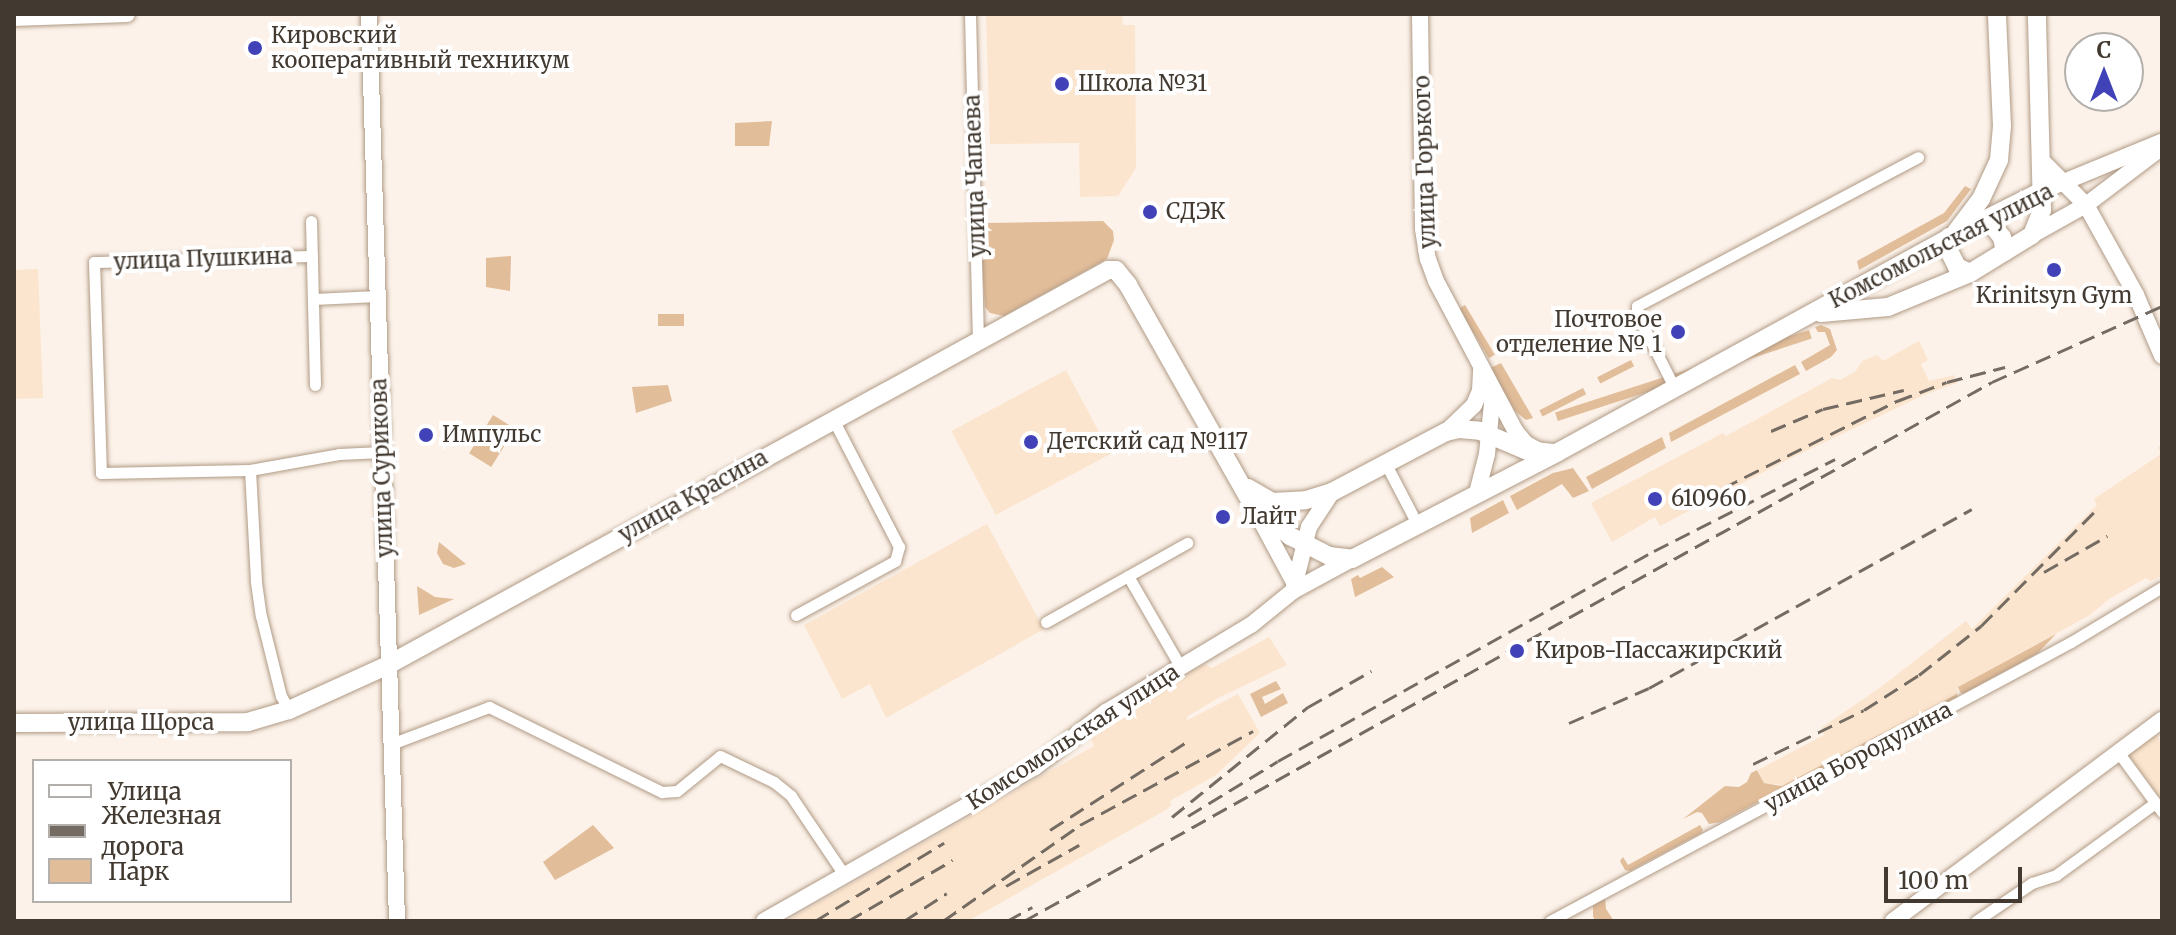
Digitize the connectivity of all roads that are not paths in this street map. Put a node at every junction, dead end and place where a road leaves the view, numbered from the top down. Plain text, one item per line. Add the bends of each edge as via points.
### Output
1 (127, 14) edge
2 (369, 14) edge
3 (970, 14) edge
4 (1420, 14) edge
5 (1997, 14) edge
6 (2037, 14) edge
7 (14, 18) edge
8 (2162, 144) edge
9 (1918, 157) dead end
10 (2042, 161) junction
11 (2064, 183) junction
12 (2042, 191) junction
13 (2086, 205) junction
14 (1988, 220) junction
15 (311, 221) dead end
16 (2032, 235) junction
17 (1952, 236) junction
18 (2005, 252) junction
19 (312, 256) junction
20 (1970, 273) junction
21 (1879, 277) junction
22 (377, 296) junction
23 (313, 299) junction
24 (1888, 307) junction
25 (1810, 314) junction
26 (978, 338) junction
27 (2162, 356) edge
28 (1481, 369) junction
29 (315, 385) dead end
30 (1674, 387) junction
31 (1493, 390) junction
32 (833, 419) junction
33 (1446, 432) junction
34 (1490, 434) junction
35 (382, 452) junction
36 (1553, 452) junction
37 (250, 470) junction
38 (1390, 472) dead end
39 (1234, 476) junction
40 (1332, 492) junction
41 (1477, 493) junction
42 (1250, 501) junction
43 (1413, 516) dead end
44 (1187, 543) dead end
45 (1304, 544) junction
46 (1352, 559) junction
47 (1128, 576) junction
48 (1293, 587) junction
49 (2162, 587) edge
50 (796, 615) dead end
51 (1046, 622) dead end
52 (388, 665) junction
53 (1180, 666) junction
54 (289, 710) junction
55 (267, 719) joint
56 (2162, 720) edge
57 (14, 723) edge
58 (391, 744) junction
59 (2118, 752) junction
60 (2158, 808) edge
61 (845, 876) junction
62 (397, 921) edge
63 (764, 921) edge
64 (1550, 921) edge
65 (1893, 921) edge
66 (1976, 921) edge

1 - 7 main road
2 - 22 main road, улица Сурикова
3 - 26 street, улица Чапаева
4 - 28 main road, улица Горького via 1425,247 1436,281
5 - 17 main road via 1999,160 1981,199
6 - 10 main road
8 - 11 main road, Комсомольская улица
8 - 13 main road, Комсомольская улица
9 - 30 street via 1637,306
10 - 11 main road
10 - 12 main road
11 - 12 main road, Комсомольская улица
11 - 13 main road
12 - 14 main road, Комсомольская улица
12 - 16 main road via 2042,210
13 - 16 main road, Комсомольская улица
13 - 27 main road via 2136,295
14 - 17 main road, Комсомольская улица
14 - 18 main road via 2002,237
15 - 19 street
16 - 18 main road, Комсомольская улица
17 - 20 main road via 1948,249 1957,267
17 - 21 main road, Комсомольская улица
18 - 20 main road, Комсомольская улица
19 - 23 street
19 - 37 street, улица Пушкина via 94,262 101,473
20 - 24 main road, Комсомольская улица
21 - 24 main road
21 - 25 main road, Комсомольская улица
22 - 23 street
22 - 35 main road, улица Сурикова
23 - 29 street
24 - 25 main road, Комсомольская улица
25 - 30 main road, Комсомольская улица
26 - 32 main road, улица Красина
26 - 39 main road, улица Красина via 1099,273 1116,270
28 - 31 main road, улица Горького
28 - 33 main road via 1474,405
30 - 36 main road, Комсомольская улица
31 - 34 main road
31 - 36 main road, улица Горького via 1526,444
32 - 50 street via 899,547 895,561
32 - 52 main road, улица Красина
33 - 34 main road via 1469,429
33 - 40 main road
34 - 36 main road via 1525,450
34 - 41 main road
35 - 37 street
35 - 52 main road, улица Сурикова
36 - 41 main road, Комсомольская улица
37 - 54 street via 261,616
38 - 43 street
39 - 40 main road via 1272,502 1300,502
39 - 42 main road
40 - 45 main road
41 - 46 main road, Комсомольская улица
42 - 45 main road via 1271,523
42 - 48 main road
44 - 47 street
45 - 46 main road
45 - 48 main road
46 - 48 main road, Комсомольская улица
47 - 51 street
47 - 53 street
48 - 53 main road, Комсомольская улица via 1251,625
49 - 64 street, улица Бородулина via 2071,642
52 - 54 main road, улица Красина
52 - 58 main road, улица Сурикова
53 - 61 main road, Комсомольская улица via 1079,730 1035,767
54 - 55 main road, улица Красина
55 - 57 main road, улица Щорса
56 - 59 main road
58 - 61 street via 489,707 662,792 677,791 720,756 785,790
58 - 62 main road, улица Сурикова
59 - 60 street
59 - 65 main road
60 - 66 street
61 - 63 main road, Комсомольская улица

